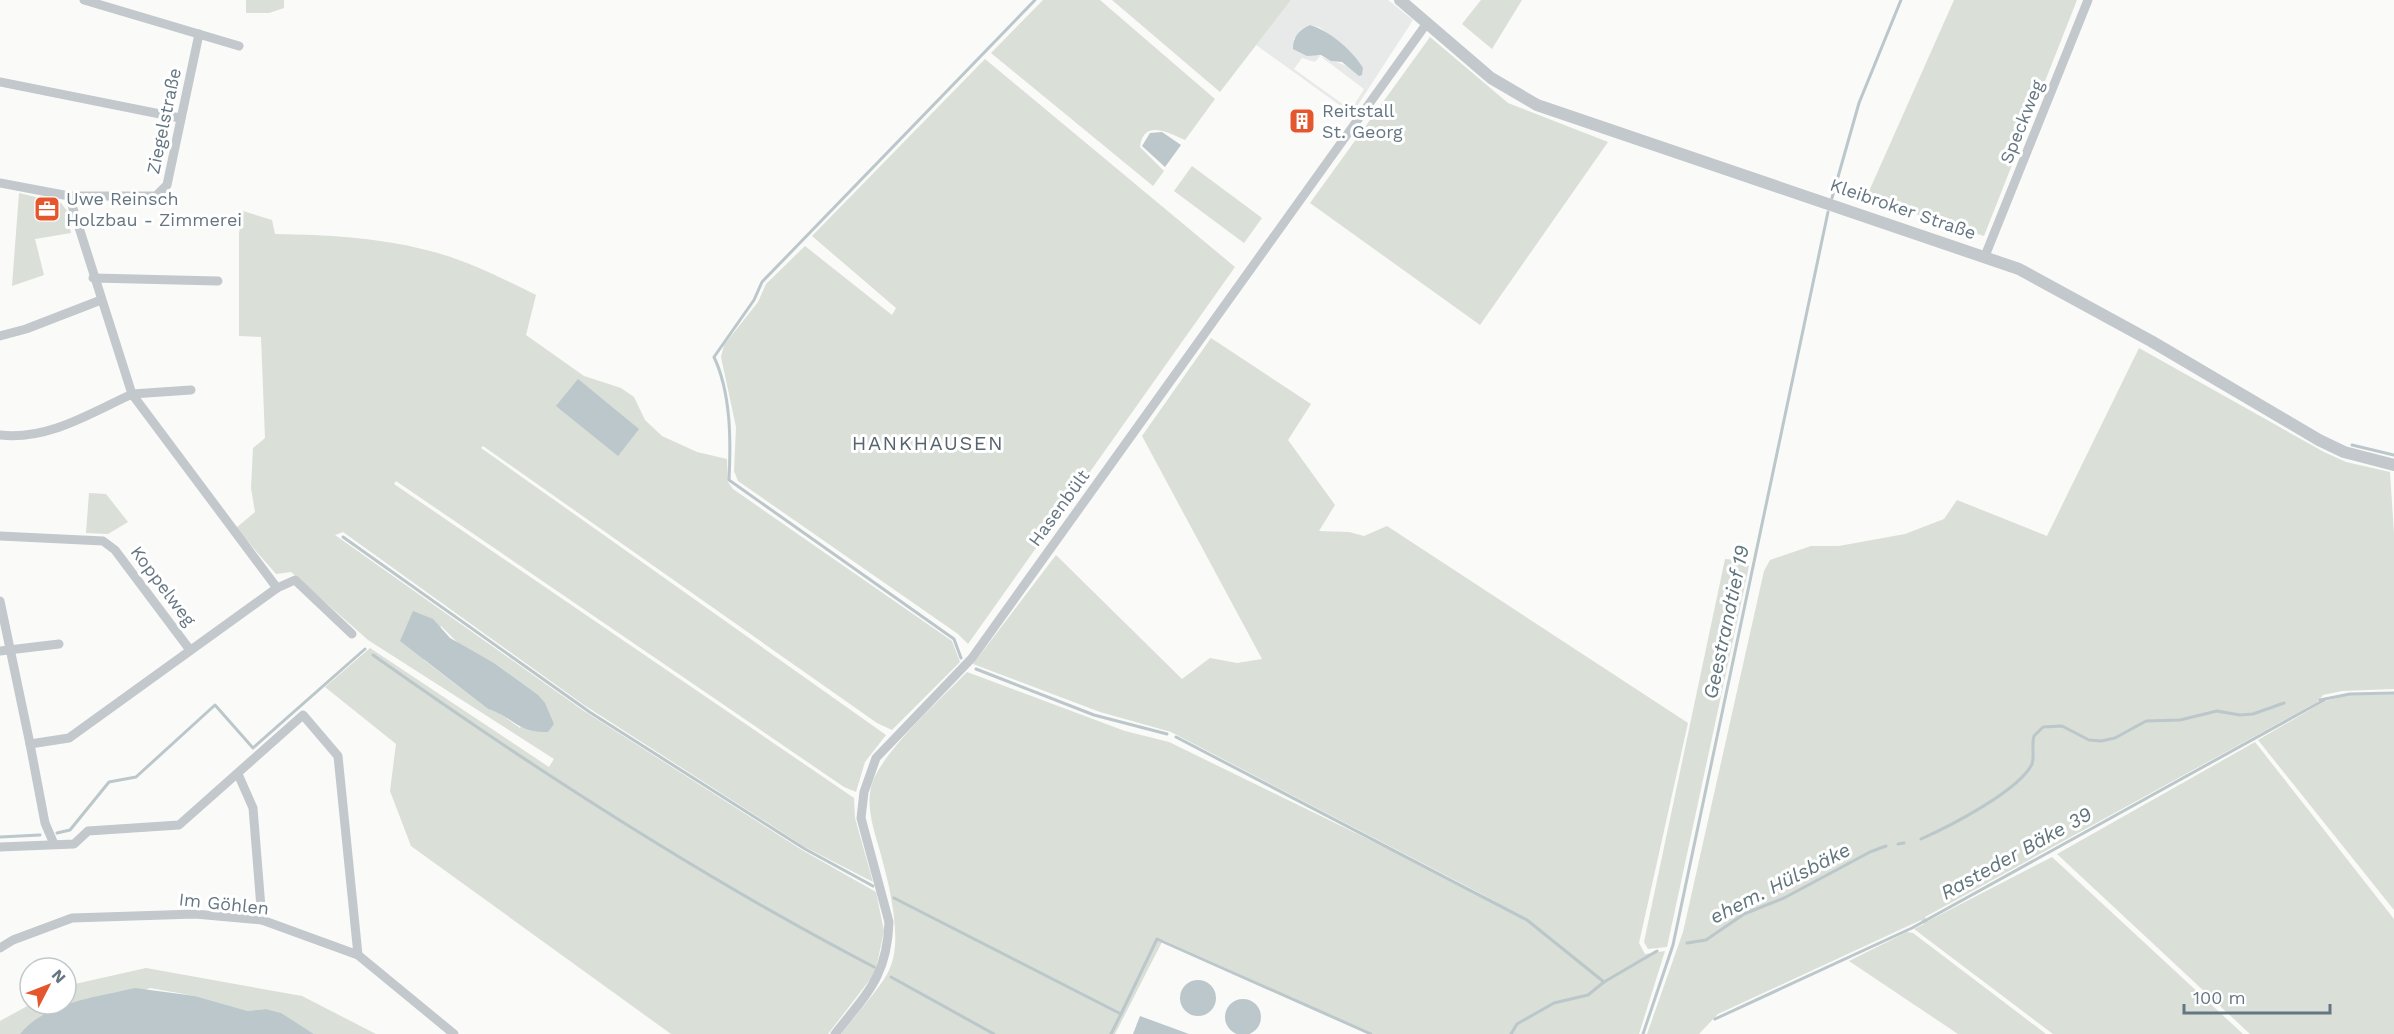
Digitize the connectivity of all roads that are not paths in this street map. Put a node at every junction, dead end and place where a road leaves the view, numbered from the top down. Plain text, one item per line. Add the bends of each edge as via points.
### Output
1 (84, 0) edge
2 (1400, 0) edge
3 (2088, 0) edge
4 (1427, 23) junction
5 (199, 34) junction
6 (238, 46) dead end
7 (0, 82) edge
8 (180, 118) junction
9 (0, 183) edge
10 (69, 196) junction
11 (1985, 256) junction
12 (93, 278) junction
13 (218, 281) dead end
14 (101, 300) junction
15 (0, 336) edge
16 (191, 390) dead end
17 (132, 394) junction
18 (0, 435) edge
19 (2394, 465) edge
20 (0, 536) edge
21 (278, 588) junction
22 (0, 601) edge
23 (352, 634) dead end
24 (59, 644) dead end
25 (190, 650) junction
26 (5, 651) edge
27 (30, 744) junction
28 (238, 774) junction
29 (54, 844) junction
30 (0, 847) edge
31 (262, 920) junction
32 (0, 948) edge
33 (358, 955) junction
34 (454, 1034) edge
35 (835, 1034) edge

1 - 5 street
2 - 4 street, Kleibroker Straße
3 - 11 street, Speckweg
4 - 11 street, Kleibroker Straße via 1491,78 1537,105
4 - 35 street, Hasenbült via 972,658 876,758 864,792 861,818 889,922 888,938 879,977
5 - 6 street
5 - 8 street, Ziegelstraße
7 - 8 street
8 - 10 street, Ziegelstraße via 167,185 162,192 156,196
9 - 10 street, Ziegelstraße
10 - 12 street
11 - 19 street, Kleibroker Straße via 2051,286 2319,440 2344,452
12 - 13 street
12 - 14 street
14 - 15 street
14 - 17 street
16 - 17 street
17 - 18 street via 49,430 27,436
17 - 21 street
20 - 25 street, Koppelweg via 104,541 115,550
21 - 23 street via 295,580
21 - 25 street, Koppelweg
22 - 26 street
24 - 26 street
25 - 27 street, Koppelweg via 69,738
26 - 27 street
27 - 29 street via 45,823
28 - 29 street via 179,825 88,831 74,844
28 - 31 street via 253,808
28 - 33 street via 303,715 338,756
29 - 30 street
31 - 32 street, Im Göhlen via 195,914 72,918
31 - 33 street, Im Göhlen
33 - 34 street, Im Göhlen

